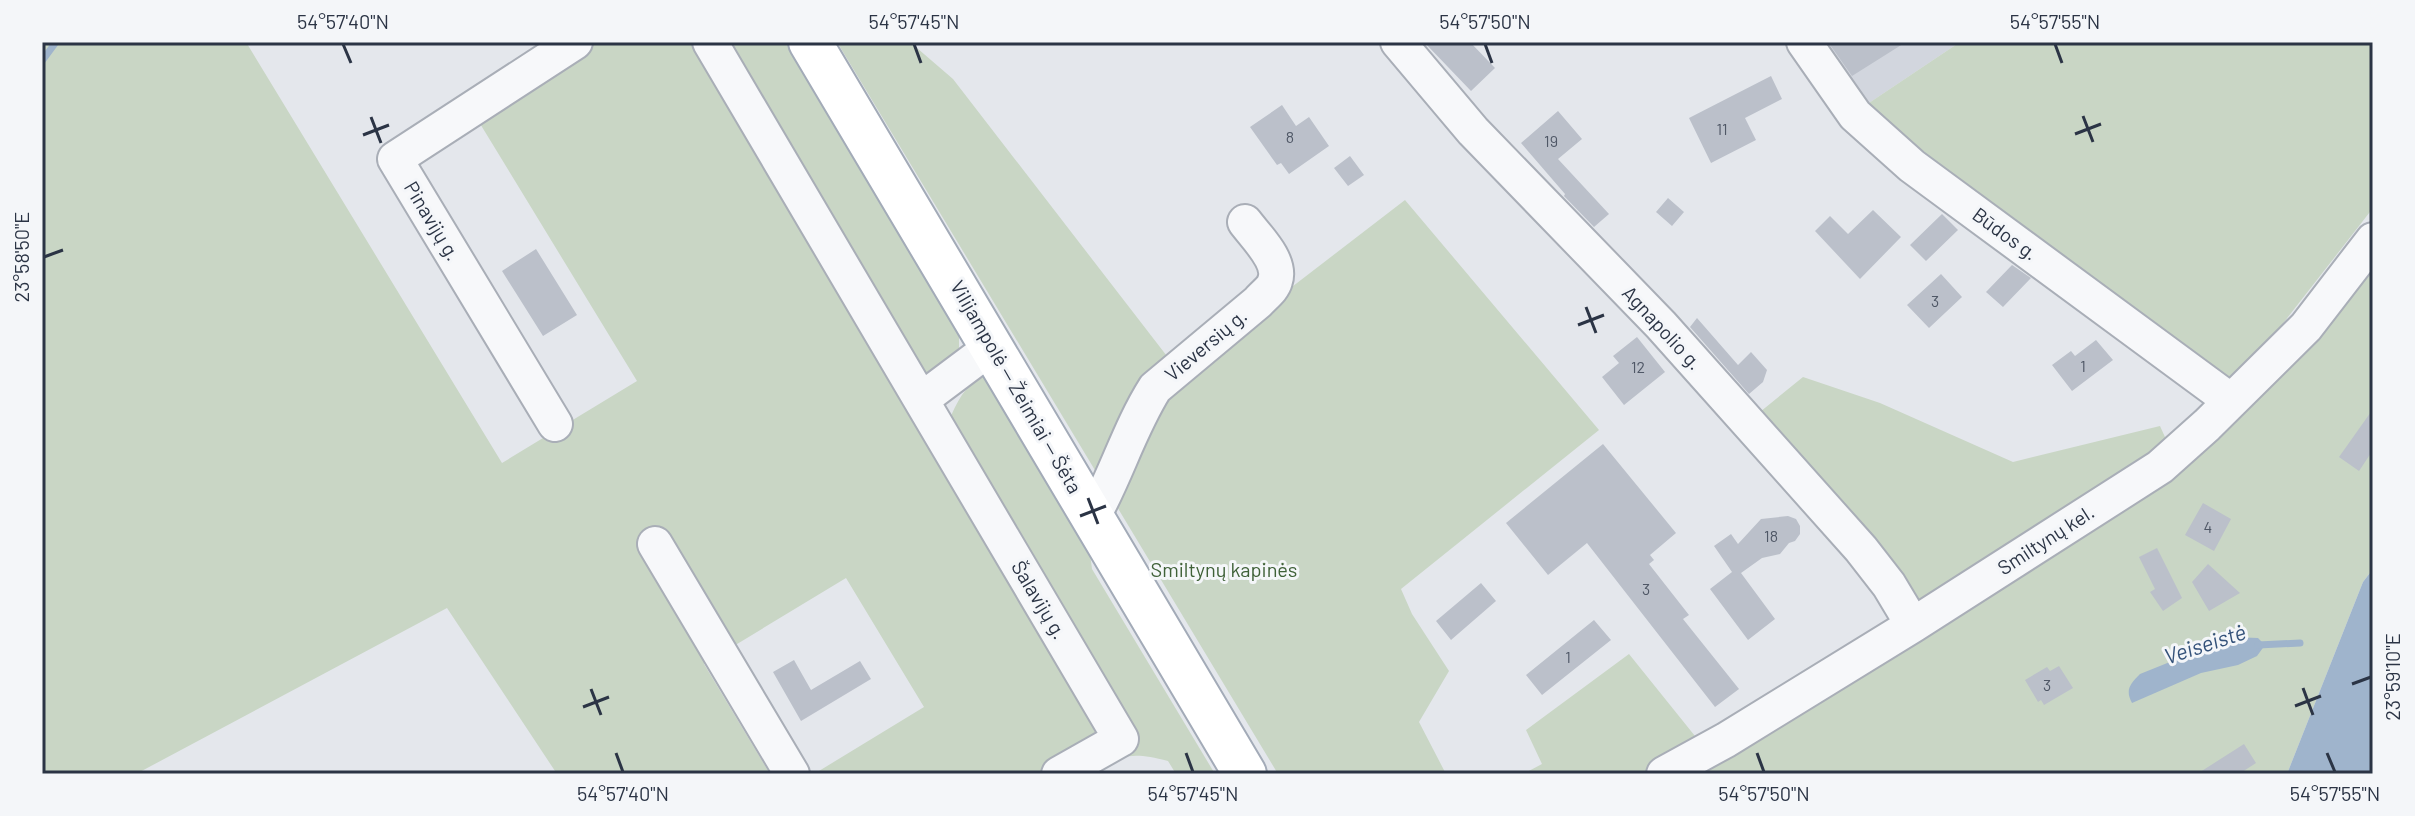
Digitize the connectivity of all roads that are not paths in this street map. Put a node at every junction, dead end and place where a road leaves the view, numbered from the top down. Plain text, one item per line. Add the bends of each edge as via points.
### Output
1 (575, 42) edge
2 (710, 42) edge
3 (810, 42) edge
4 (1398, 42) edge
5 (1804, 42) edge
6 (1245, 222) dead end
7 (2373, 240) edge
8 (993, 346) junction
9 (921, 400) junction
10 (2231, 401) junction
11 (555, 424) dead end
12 (1092, 518) junction
13 (655, 544) dead end
14 (1913, 625) junction
15 (792, 774) edge
16 (1059, 774) edge
17 (1245, 774) edge
18 (1664, 774) edge

1 - 11 street, Pinavijų g. via 395,159
2 - 9 street
3 - 8 main road, Vilijampolė — Žeimiai — Šėta
4 - 14 street, Agnapolio g. via 1473,131 1661,325 1861,549
5 - 10 street, Būdos g. via 1855,115 1912,166
6 - 12 street, Vieversių g. via 1273,260 1274,285 1155,388
7 - 10 street, Smiltynų kel. via 2306,327
8 - 9 street
8 - 12 main road, Vilijampolė — Žeimiai — Šėta
9 - 16 street, Šalavijų g. via 1121,739
10 - 14 street, Smiltynų kel. via 2160,467
12 - 17 main road, Vilijampolė — Žeimiai — Šėta
13 - 15 street
14 - 18 street, Smiltynų kel.

